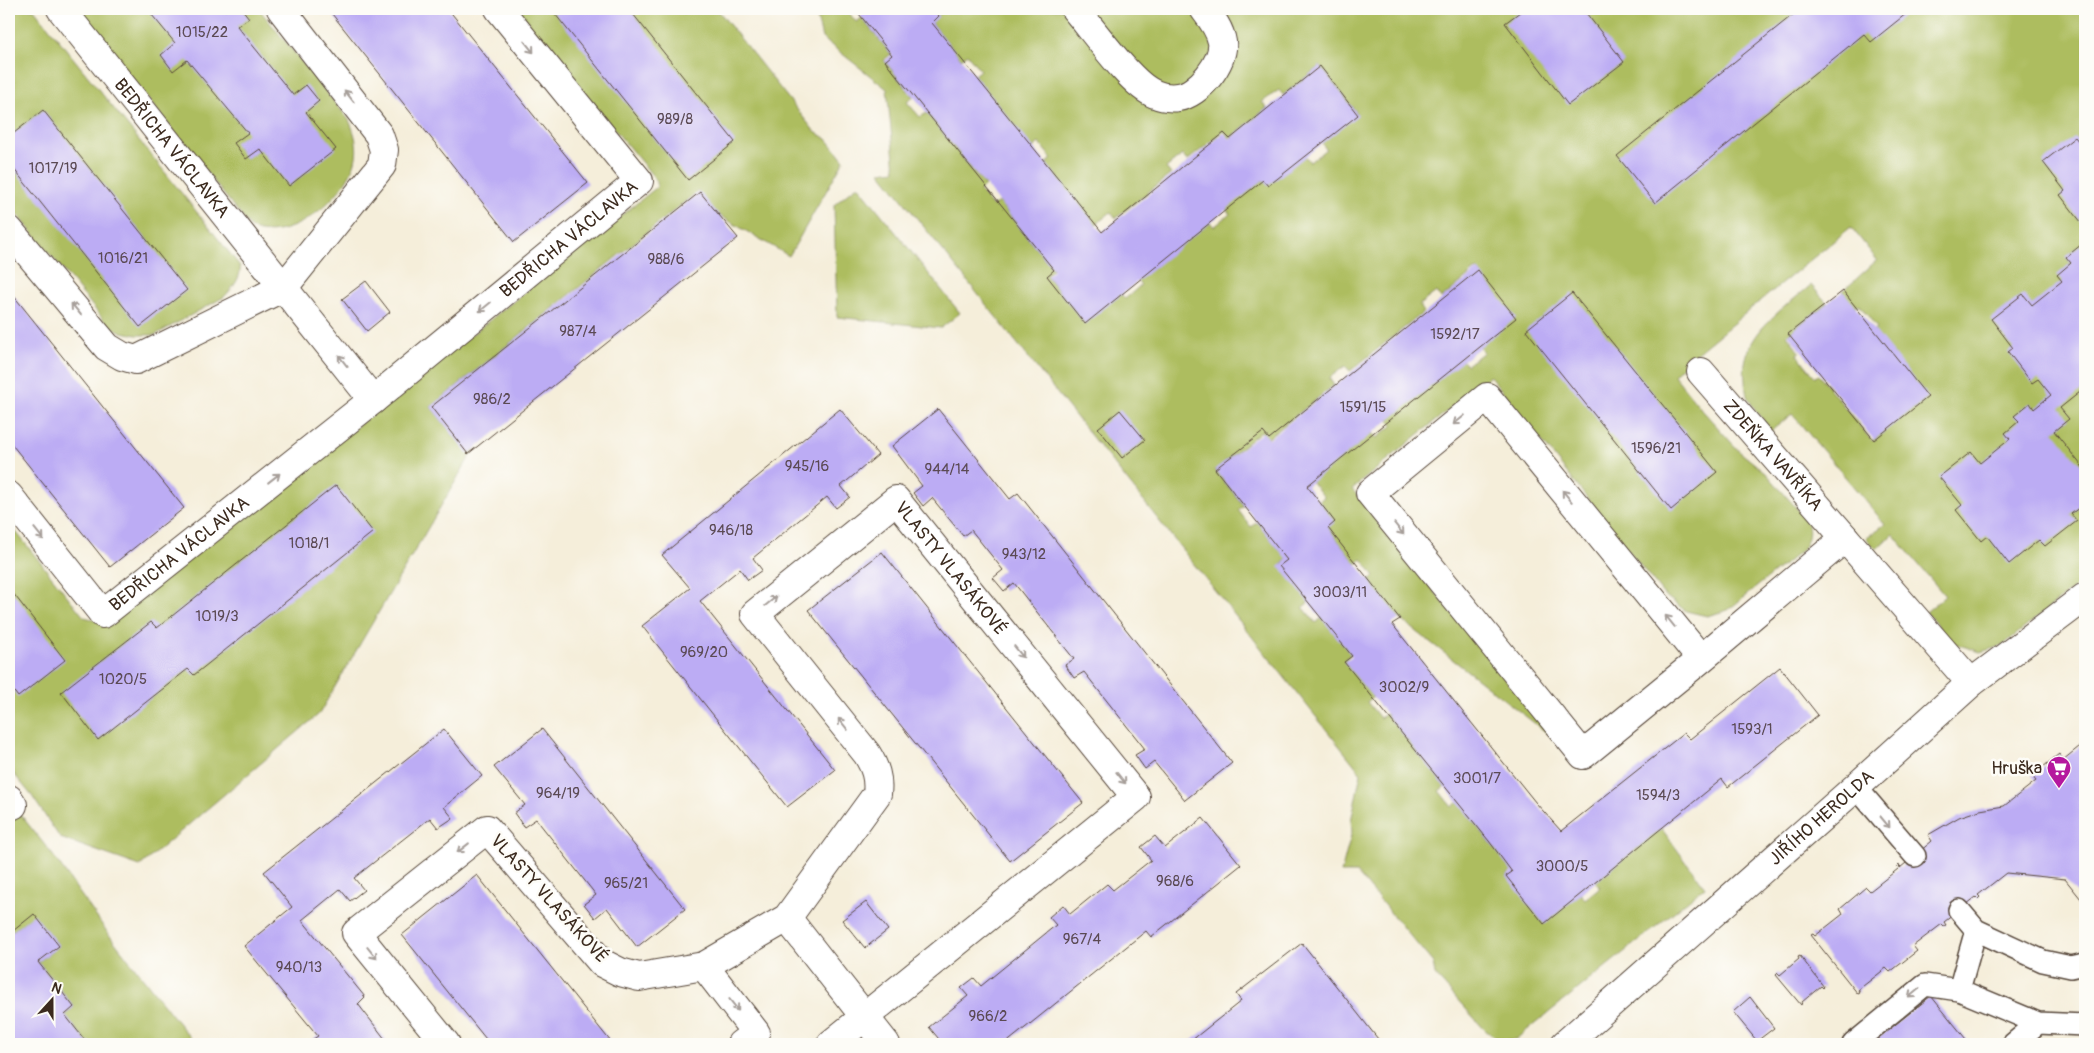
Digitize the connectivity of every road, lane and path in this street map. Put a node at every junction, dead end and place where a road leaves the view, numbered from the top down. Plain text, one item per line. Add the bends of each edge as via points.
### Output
1 (61, 9) edge
2 (281, 9) edge
3 (498, 9) edge
4 (1075, 9) edge
5 (1204, 9) edge
6 (9, 230) edge
7 (284, 286) junction
8 (1701, 372) dead end
9 (373, 400) junction
10 (9, 496) edge
11 (1845, 538) junction
12 (2085, 597) edge
13 (1701, 659) junction
14 (1971, 683) junction
15 (1856, 787) junction
16 (1914, 856) dead end
17 (1960, 910) dead end
18 (787, 918) junction
19 (1976, 930) junction
20 (2085, 964) edge
21 (704, 966) junction
22 (1959, 990) junction
23 (865, 1018) junction
24 (2038, 1023) junction
25 (2085, 1024) edge
26 (446, 1044) edge
27 (741, 1044) edge
28 (831, 1044) edge
29 (886, 1044) edge
30 (1564, 1044) edge
31 (1853, 1044) edge
32 (2013, 1044) edge
33 (2036, 1044) edge

1 - 7 street, BEDŘICHA VÁCLAVKA
7 -> 2 street via 382,165 384,150 379,135
3 -> 9 street, BEDŘICHA VÁCLAVKA via 639,181
4 - 5 street via 1134,80 1149,91 1166,97 1178,97 1198,86 1211,74 1220,56 1221,34
7 -> 6 street via 136,360 107,347
9 -> 7 street, BEDŘICHA VÁCLAVKA
8 - 11 street, ZDEŇKA VAVŘÍKA
10 -> 9 street, BEDŘICHA VÁCLAVKA via 103,614
11 - 13 street
11 - 14 street, ZDEŇKA VAVŘÍKA
12 - 14 street, JIŘÍHO HEROLDA
13 -> 13 street via 1487,398 1370,493 1583,755
14 - 15 street, JIŘÍHO HEROLDA
15 -> 16 lane
15 - 30 street, JIŘÍHO HEROLDA
17 - 19 lane
18 - 21 street, VLASTY VLASÁKOVÉ
18 - 23 street
18 -> 23 street, VLASTY VLASÁKOVÉ via 877,794 878,783 873,763 755,614 896,500 1136,797
19 - 20 lane via 2042,961 2071,967
19 - 22 lane
21 -> 26 street, VLASTY VLASÁKOVÉ via 639,977 602,963 487,829 356,933
21 -> 27 street via 756,1033
22 - 24 lane
22 -> 31 lane via 1924,985
23 - 28 street, VLASTY VLASÁKOVÉ
23 - 29 street
24 - 25 lane
24 - 32 lane
24 - 33 lane

